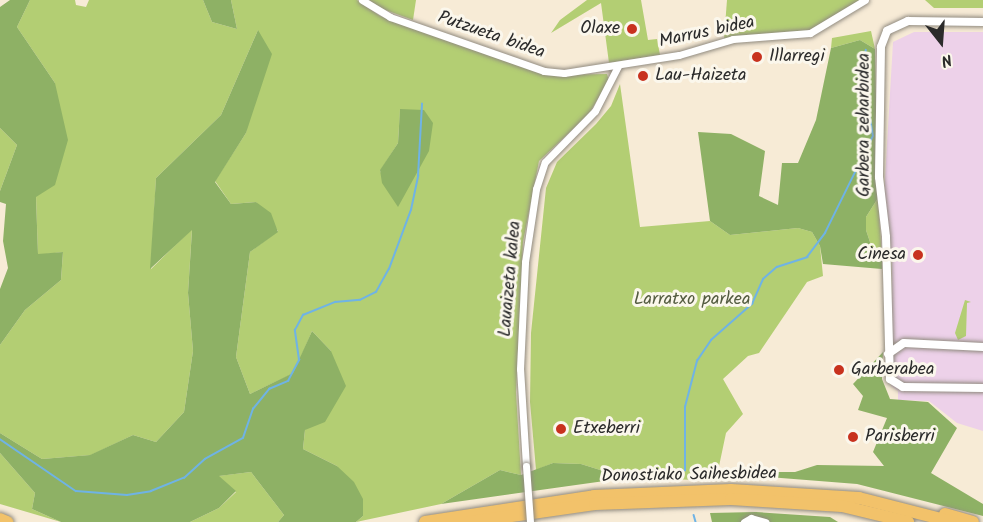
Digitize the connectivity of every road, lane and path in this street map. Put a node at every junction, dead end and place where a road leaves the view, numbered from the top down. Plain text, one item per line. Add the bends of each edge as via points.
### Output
1 (362, 0) edge
2 (865, 0) edge
3 (983, 22) edge
4 (618, 66) junction
5 (601, 69) junction
6 (613, 79) junction
7 (983, 347) edge
8 (888, 354) junction
9 (983, 388) edge
10 (929, 513) junction
11 (0, 519) edge
12 (903, 521) edge
13 (7, 522) edge
14 (424, 522) edge
15 (470, 522) edge
16 (530, 522) edge
17 (744, 522) edge
18 (765, 522) edge
19 (953, 522) edge
20 (973, 522) edge

1 - 5 street, Putzueta bidea via 390,17 544,71
2 - 4 street, Marrus bidea via 810,33 733,39
3 - 8 street, Garbera zeharbidea via 899,23 883,37 879,177 886,237
4 - 5 street, Putzueta bidea
4 - 6 street, Lauaizeta kalea
5 - 6 street via 610,72
6 - 16 street, Lauaizeta kalea, bridge via 595,111 545,162 536,189 525,262 520,369
7 - 8 street via 904,343
8 - 9 street, Garbera zeharbidea via 888,374 898,386
10 - 14 highway, Donostiako Saihesbidea via 843,496 701,490 554,500
10 - 19 highway, Donostiako Saihesbidea
10 - 20 highway
11 - 13 highway
12 - 15 highway, Donostiako Saihesbidea via 815,502 700,499 595,504
17 - 18 street via 751,518

